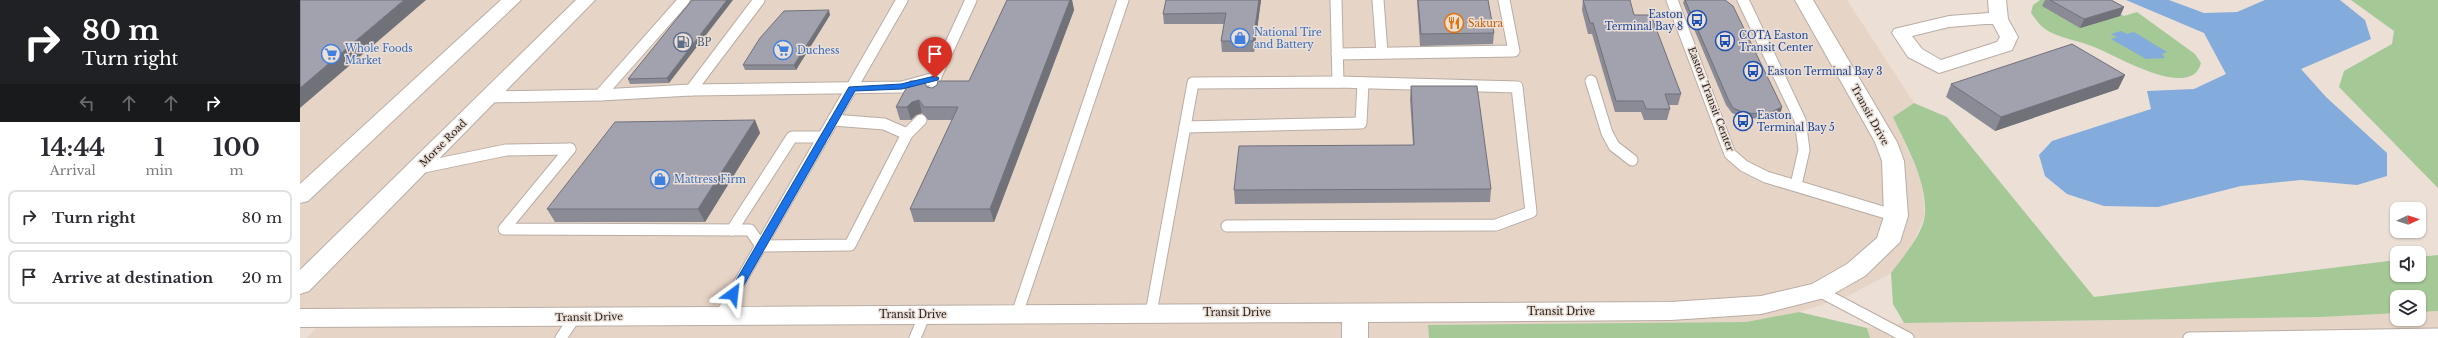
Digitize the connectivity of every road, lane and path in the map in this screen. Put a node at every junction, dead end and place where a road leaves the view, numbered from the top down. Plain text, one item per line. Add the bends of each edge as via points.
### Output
1 (512, 0) edge
2 (586, 0) edge
3 (684, 0) edge
4 (759, 0) edge
5 (902, 0) edge
6 (971, 0) edge
7 (1123, 0) edge
8 (1336, 0) edge
9 (1378, 0) edge
10 (1504, 0) edge
11 (1672, 0) edge
12 (1743, 0) edge
13 (1804, 0) edge
14 (1997, 0) edge
15 (1999, 19) junction
16 (1382, 53) junction
17 (1337, 54) junction
18 (935, 78) junction
19 (1590, 81) dead end
20 (1338, 82) junction
21 (1363, 83) junction
22 (852, 89) junction
23 (691, 90) junction
24 (935, 94) edge
25 (600, 95) junction
26 (489, 97) junction
27 (833, 120) junction
28 (921, 120) edge
29 (1185, 127) junction
30 (906, 134) junction
31 (824, 137) junction
32 (1632, 160) dead end
33 (417, 168) junction
34 (1796, 185) junction
35 (300, 196) edge
36 (1896, 216) junction
37 (1227, 226) dead end
38 (732, 230) junction
39 (761, 246) junction
40 (300, 285) edge
41 (1819, 291) junction
42 (1355, 312) junction
43 (1151, 313) junction
44 (925, 314) junction
45 (1016, 314) junction
46 (721, 315) junction
47 (576, 317) junction
48 (300, 318) edge
49 (2438, 334) edge
50 (561, 338) edge
51 (915, 338) edge
52 (1355, 338) edge
53 (1908, 338) edge
54 (2190, 338) edge

1 - 35 street
2 - 26 street, Morse Road
3 - 25 lane
4 - 23 lane
5 - 22 lane
6 - 18 lane
7 - 45 lane
8 - 17 lane
9 - 16 lane
10 - 16 lane via 1514,50
11 - 34 lane, Easton Transit Center via 1730,154 1744,166 1760,174
12 - 34 lane via 1800,120 1804,150
13 - 36 street, Transit Drive via 1886,142 1893,160
14 - 15 street
15 - 15 street via 2009,37 2005,46 1939,67 1915,53 1901,33 1960,18 1976,16
16 - 17 lane
17 - 20 lane
18 - 22 lane via 902,87
18 - 24 lane
19 - 32 lane via 1607,133 1614,146
20 - 21 lane
20 - 29 lane via 1193,83
21 - 29 lane via 1361,123
21 - 37 lane via 1517,87 1531,212 1496,225
22 - 23 lane
22 - 27 lane
23 - 25 lane
25 - 26 lane
26 - 33 street, Morse Road
27 - 30 lane via 884,124
27 - 31 lane
28 - 30 lane
29 - 43 lane
30 - 39 lane via 850,245
31 - 38 lane via 792,137
31 - 39 lane
33 - 38 lane via 506,150 570,149 504,229
33 - 40 street, Morse Road
34 - 36 lane, Easton Transit Center
36 - 41 street, Transit Drive via 1888,242 1856,270
38 - 39 lane via 750,230
39 - 46 lane
41 - 42 street, Transit Drive via 1761,306 1672,311
41 - 53 lane
42 - 43 street, Transit Drive
42 - 52 street
43 - 45 street, Transit Drive
44 - 45 street, Transit Drive
44 - 46 street, Transit Drive
44 - 51 lane
46 - 47 street, Transit Drive
47 - 48 street, Transit Drive
47 - 50 lane
49 - 54 lane

